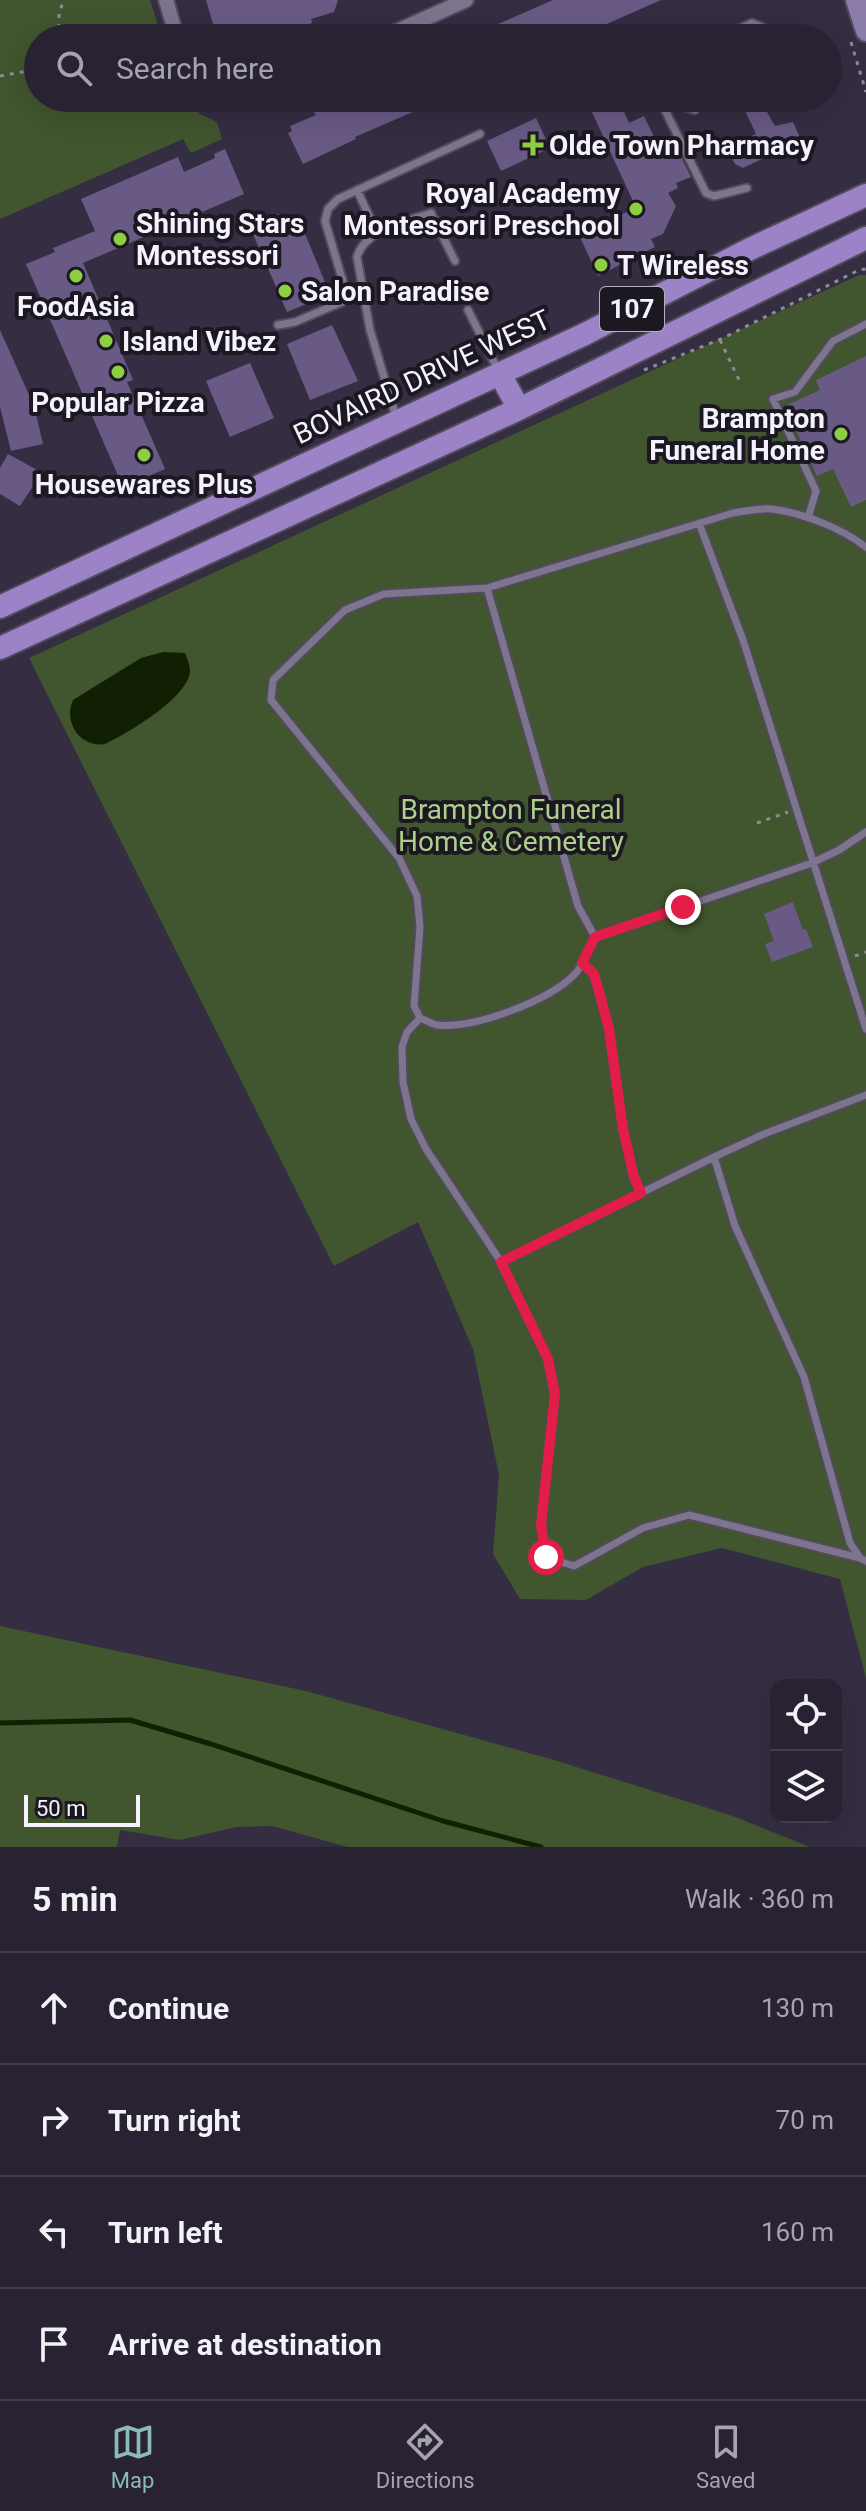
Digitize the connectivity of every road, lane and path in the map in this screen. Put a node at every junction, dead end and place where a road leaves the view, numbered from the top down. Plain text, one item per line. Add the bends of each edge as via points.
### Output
1 (64, 0) edge
2 (166, 0) edge
3 (466, 0) edge
4 (856, 0) edge
5 (59, 24) edge
6 (173, 24) edge
7 (413, 24) edge
8 (858, 35) edge
9 (24, 72) edge
10 (0, 76) edge
11 (866, 92) edge
12 (667, 112) edge
13 (480, 134) dead end
14 (747, 188) dead end
15 (357, 190) junction
16 (866, 195) edge
17 (377, 233) junction
18 (866, 238) edge
19 (866, 253) edge
20 (822, 258) junction
21 (455, 261) dead end
22 (468, 310) dead end
23 (866, 324) edge
24 (278, 325) dead end
25 (720, 340) dead end
26 (500, 374) junction
27 (741, 384) dead end
28 (519, 409) junction
29 (397, 422) junction
30 (808, 518) junction
31 (699, 523) junction
32 (866, 547) edge
33 (487, 588) junction
34 (0, 607) edge
35 (0, 648) edge
36 (796, 810) junction
37 (757, 823) dead end
38 (866, 832) edge
39 (812, 863) junction
40 (595, 937) junction
41 (582, 963) junction
42 (420, 1018) junction
43 (866, 1029) edge
44 (866, 1095) edge
45 (714, 1157) junction
46 (641, 1193) junction
47 (501, 1262) junction
48 (863, 1560) edge

1 - 5 path
2 - 6 street
3 - 7 street
4 - 8 main road
8 - 11 path
9 - 10 path
12 - 14 lane via 706,193
13 - 15 lane
15 - 17 lane
15 - 24 lane via 338,199 325,221 346,292 342,302
16 - 26 main road, BOVAIRD DRIVE WEST / 107
17 - 21 lane via 431,213
17 - 29 lane via 360,246 357,257 370,330
18 - 20 main road, 107
19 - 20 main road
20 - 28 main road, 107
22 - 26 lane
23 - 30 lane via 833,341 791,395 773,399 816,491
25 - 27 path
26 - 28 main road
26 - 29 main road, BOVAIRD DRIVE WEST / 107
28 - 35 main road, 107
29 - 34 main road, BOVAIRD DRIVE WEST / 107
30 - 31 lane via 771,509
30 - 32 lane
31 - 33 lane
31 - 36 lane via 743,640
33 - 40 lane via 578,906
33 - 42 lane via 384,594 345,610 273,680 271,700 399,858 417,896 414,1006
36 - 37 path
36 - 39 lane
38 - 39 lane
39 - 40 lane
39 - 43 lane
40 - 41 lane
41 - 42 lane via 554,991 495,1016 435,1025
41 - 46 lane via 594,974 609,1029 623,1129
42 - 47 lane via 402,1047 411,1119
44 - 45 lane
45 - 46 lane
45 - 48 lane via 735,1226 804,1377 850,1543
46 - 47 lane
47 - 48 lane via 548,1359 555,1394 541,1525 546,1557 574,1566 643,1528 689,1515

